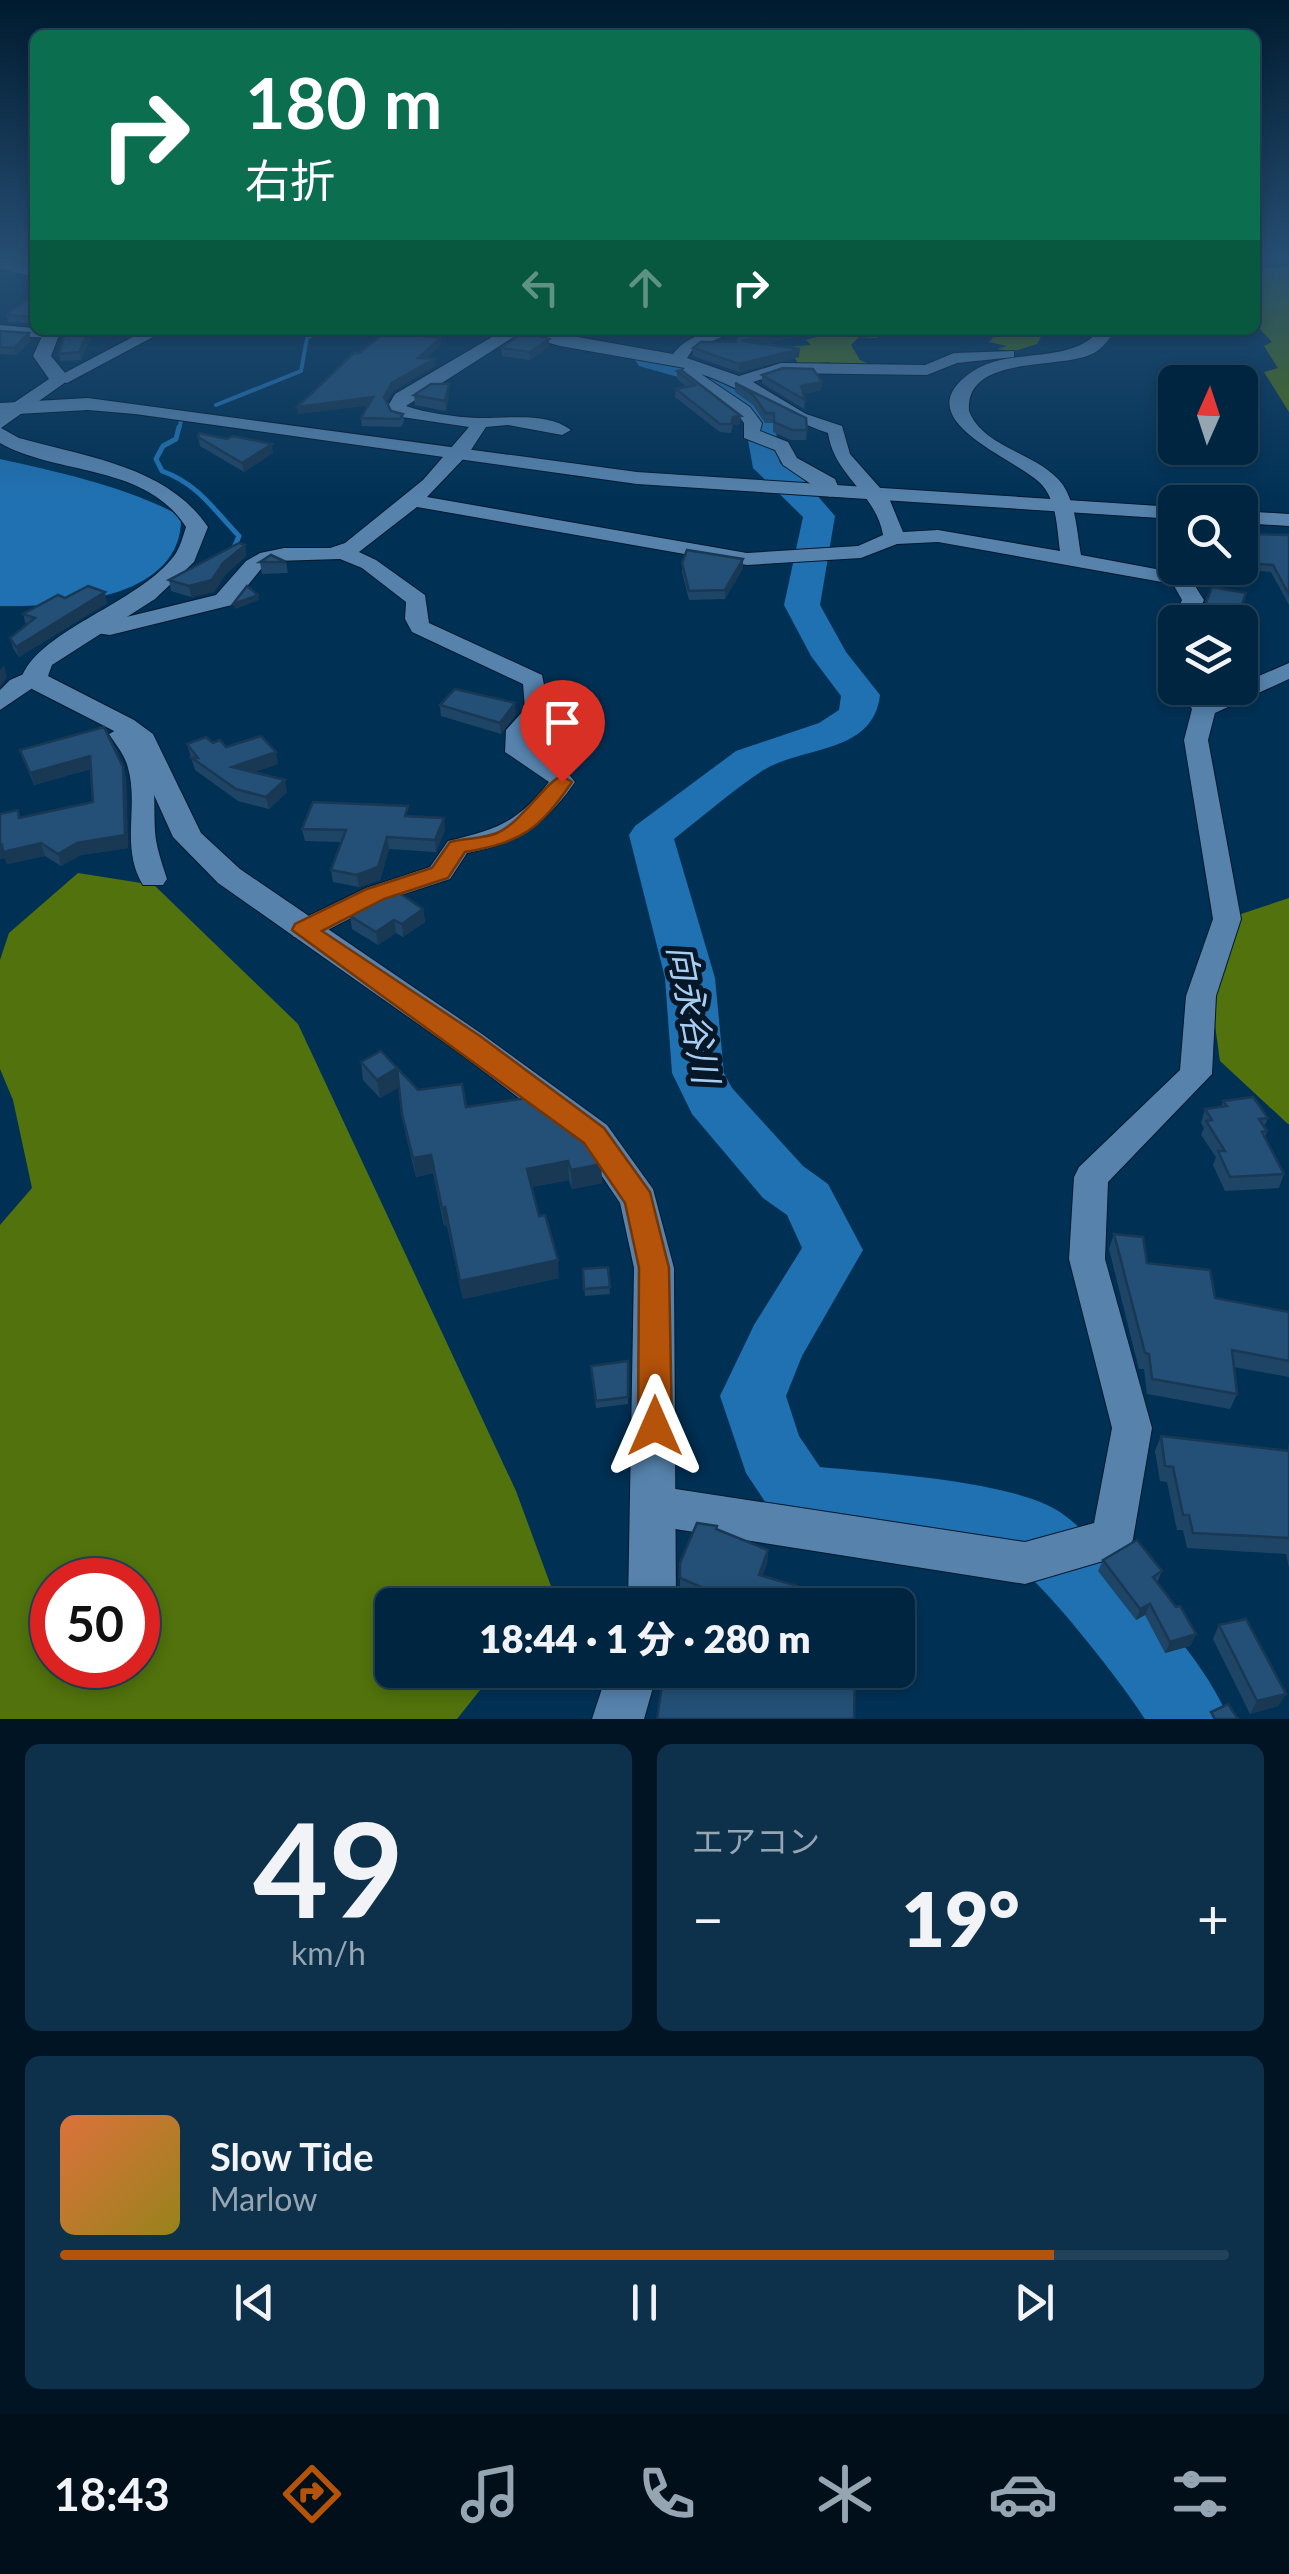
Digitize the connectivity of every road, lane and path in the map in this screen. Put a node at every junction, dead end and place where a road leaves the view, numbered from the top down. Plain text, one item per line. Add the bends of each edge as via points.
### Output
1 (48, 340) edge
2 (138, 340) edge
3 (501, 340) edge
4 (554, 340) edge
5 (704, 340) edge
6 (1098, 340) edge
7 (1089, 350) junction
8 (678, 360) junction
9 (702, 368) junction
10 (61, 379) junction
11 (739, 381) junction
12 (6, 416) edge
13 (0, 422) edge
14 (476, 423) junction
15 (562, 430) dead end
16 (460, 454) junction
17 (826, 491) junction
18 (878, 494) junction
19 (414, 501) junction
20 (1064, 506) junction
21 (1158, 512) edge
22 (1258, 518) edge
23 (1289, 520) edge
24 (894, 538) junction
25 (343, 552) junction
26 (1072, 560) junction
27 (1191, 605) edge
28 (97, 627) junction
29 (1289, 670) edge
30 (35, 676) junction
31 (1258, 679) edge
32 (0, 703) edge
33 (1196, 705) edge
34 (129, 730) junction
35 (153, 879) dead end
36 (304, 930) junction
37 (656, 1506) junction
38 (653, 1588) edge
39 (627, 1688) edge
40 (618, 1719) edge

1 - 10 main road via 42,356
2 - 10 street
3 - 14 street via 396,406 410,415
4 - 8 street
5 - 8 street
6 - 7 street
7 - 11 street via 954,358 927,370 781,368
7 - 20 street via 988,368 965,387 960,405 970,430 1047,476
8 - 9 street
9 - 11 street
9 - 17 street via 688,372 744,411 750,434 782,446 790,461 828,483
10 - 12 main road
11 - 18 street via 800,418 836,430 841,454
12 - 13 main road
12 - 16 main road via 135,408
12 - 28 main road via 12,442 135,478 165,490 191,512 197,527 186,556 147,594
14 - 15 street via 508,420
14 - 16 street
16 - 17 main road via 618,476
16 - 19 street
17 - 18 main road
18 - 20 main road
18 - 24 street
19 - 24 street via 746,560 861,552
19 - 25 street
20 - 21 main road
20 - 26 street
22 - 23 main road
24 - 26 street via 938,536
25 - 28 street via 267,557 224,600
25 - 36 street via 417,600 420,627 534,680 537,710 518,730 518,752 562,782 541,810 504,839 458,847 440,873 376,894
26 - 27 street via 1181,579
28 - 30 main road via 41,661
29 - 31 street
30 - 32 street
30 - 34 main road
33 - 37 street via 1196,740 1227,919 1201,996 1196,1074 1091,1177 1087,1260 1132,1428 1112,1539 1025,1564
34 - 35 street via 121,734 146,783 141,826
34 - 36 main road via 142,740 188,838
36 - 37 main road via 594,1136 639,1200 654,1268
37 - 38 main road
39 - 40 main road

